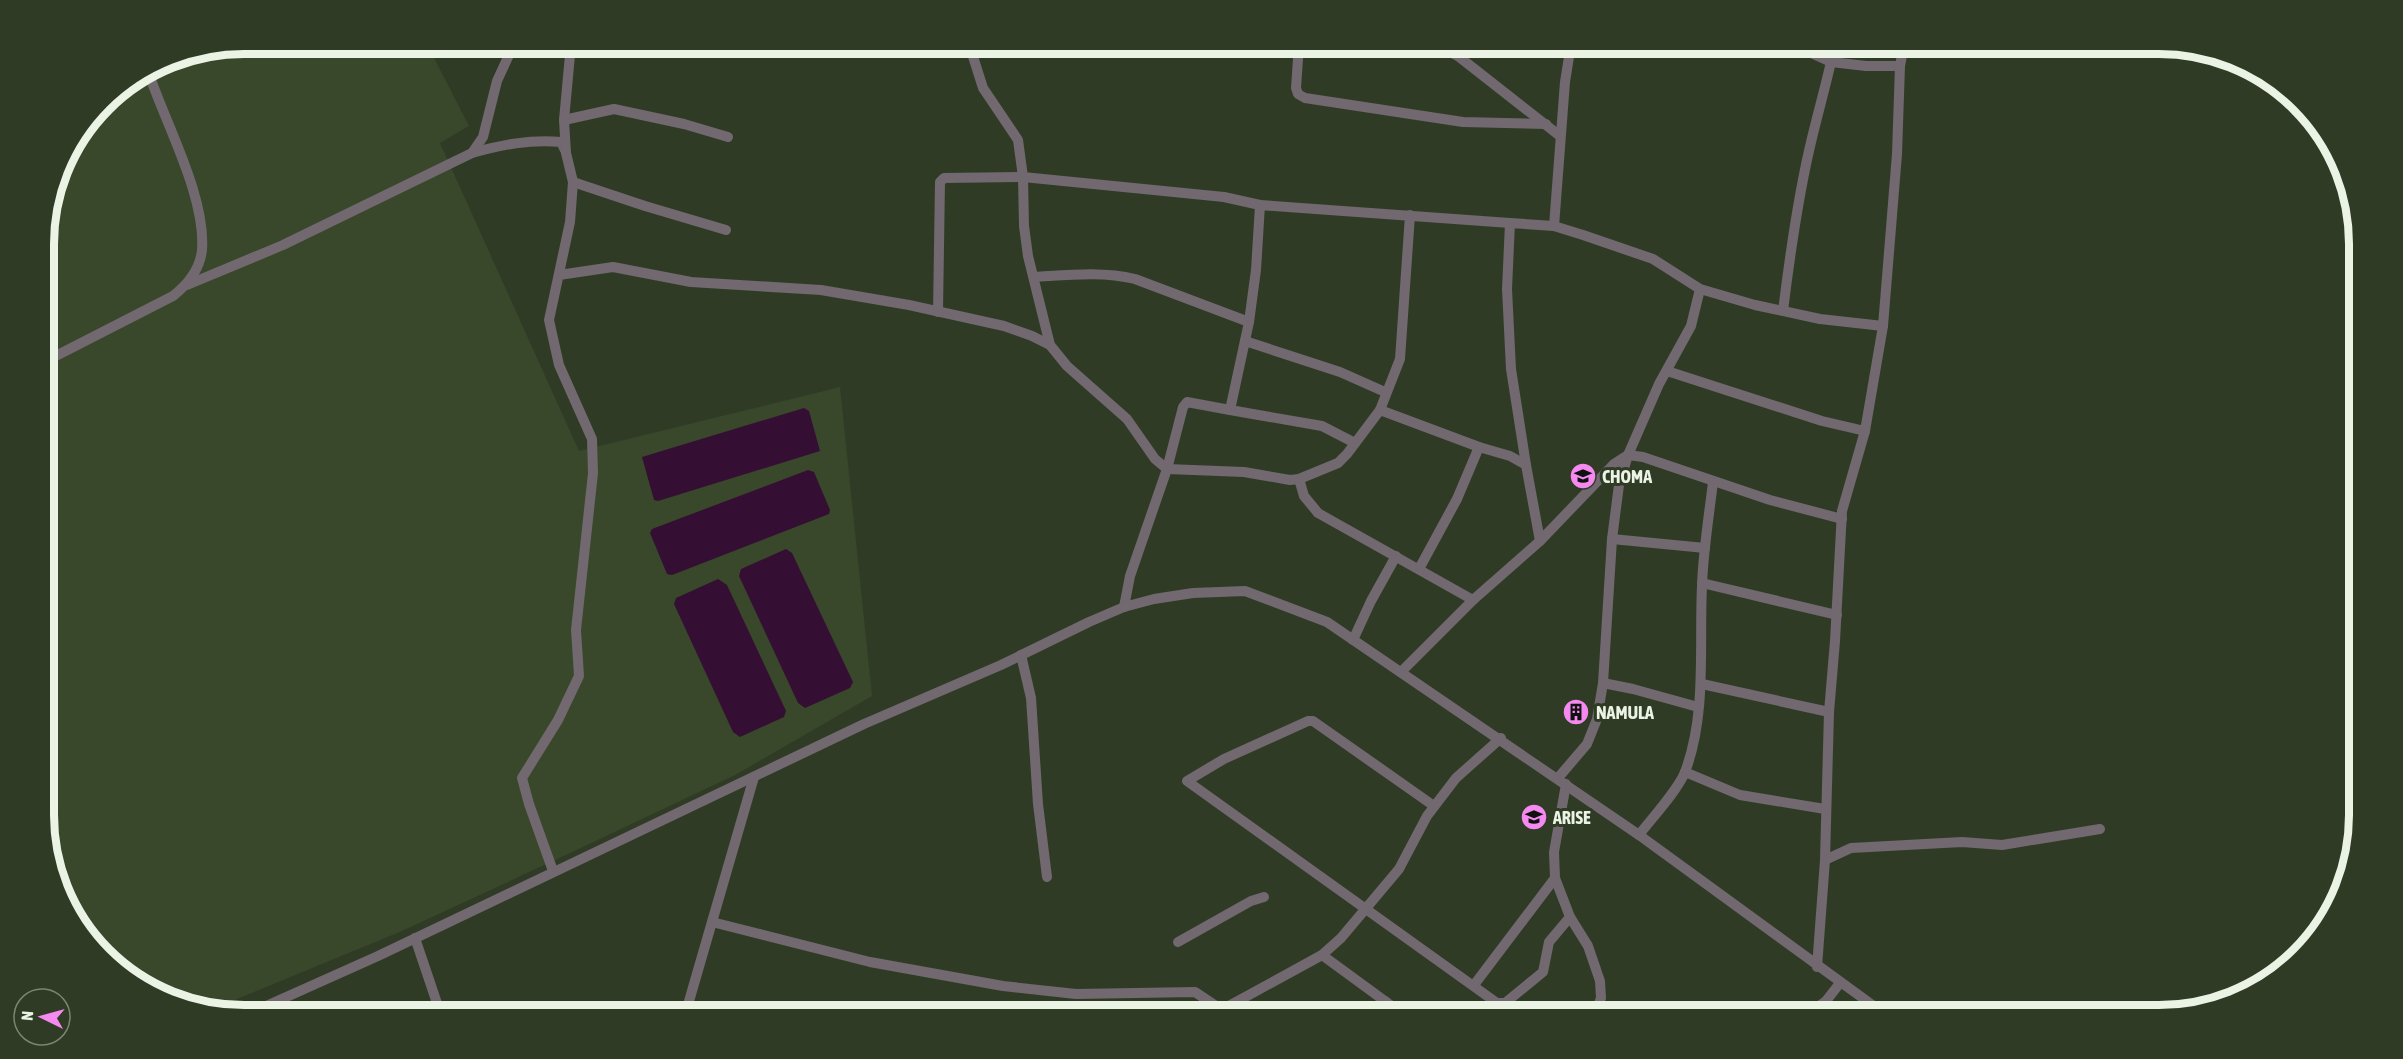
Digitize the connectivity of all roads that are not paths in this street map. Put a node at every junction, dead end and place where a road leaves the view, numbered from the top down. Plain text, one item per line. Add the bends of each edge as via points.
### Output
1 (509, 54) edge
2 (570, 54) edge
3 (972, 54) edge
4 (1298, 54) edge
5 (1454, 54) edge
6 (1570, 54) edge
7 (1812, 54) edge
8 (1901, 54) edge
9 (1458, 56) joint
10 (1831, 63) junction
11 (1900, 66) junction
12 (151, 79) edge
13 (564, 120) junction
14 (1546, 124) junction
15 (1560, 136) junction
16 (728, 137) dead end
17 (472, 153) junction
18 (566, 153) junction
19 (1023, 177) junction
20 (573, 182) junction
21 (1260, 205) junction
22 (1410, 215) junction
23 (1510, 223) junction
24 (1554, 226) junction
25 (726, 230) dead end
26 (559, 275) junction
27 (1035, 277) junction
28 (187, 285) junction
29 (1700, 289) junction
30 (1783, 311) junction
31 (938, 312) junction
32 (1249, 322) junction
33 (1882, 326) junction
34 (1245, 341) junction
35 (1050, 345) junction
36 (54, 357) edge
37 (1667, 371) junction
38 (1385, 392) junction
39 (1230, 410) junction
40 (1380, 410) junction
41 (1865, 431) junction
42 (1355, 443) junction
43 (1479, 447) junction
44 (1628, 455) junction
45 (1526, 465) junction
46 (1167, 469) junction
47 (1299, 479) junction
48 (1713, 482) junction
49 (1842, 519) junction
50 (1612, 539) junction
51 (1540, 541) junction
52 (1706, 548) junction
53 (1396, 556) junction
54 (1419, 569) junction
55 (1702, 583) junction
56 (1473, 600) junction
57 (1124, 608) junction
58 (1837, 615) junction
59 (1353, 640) junction
60 (1021, 655) junction
61 (1401, 672) junction
62 (1603, 683) junction
63 (1702, 684) junction
64 (1698, 707) junction
65 (1829, 712) junction
66 (1501, 738) junction
67 (1685, 772) junction
68 (754, 777) junction
69 (1562, 781) junction
70 (1434, 806) junction
71 (1826, 809) junction
72 (2100, 829) dead end
73 (1639, 835) junction
74 (1825, 860) junction
75 (553, 871) junction
76 (1047, 877) dead end
77 (1555, 878) junction
78 (1264, 897) dead end
79 (1366, 911) junction
80 (1570, 917) junction
81 (712, 922) junction
82 (415, 938) junction
83 (1178, 942) dead end
84 (1322, 955) junction
85 (1817, 967) junction
86 (1840, 984) junction
87 (1474, 985) junction
88 (1826, 1000) junction
89 (1385, 1001) junction
90 (270, 1005) edge
91 (437, 1005) edge
92 (688, 1005) edge
93 (1218, 1005) edge
94 (1227, 1005) edge
95 (1378, 1005) edge
96 (1390, 1005) edge
97 (1599, 1005) edge
98 (1820, 1005) edge
99 (1826, 1005) edge
100 (1871, 1005) edge

1 - 17 street via 497,81 483,137
2 - 13 street
3 - 19 street via 983,88 1018,140
4 - 14 street via 1296,88 1305,98 1463,122
5 - 9 street
6 - 15 street
7 - 10 street
8 - 11 street
9 - 14 street
10 - 11 street
10 - 30 street via 1812,138
11 - 33 street via 1897,154
12 - 28 street via 199,213 202,252
13 - 16 street via 614,109
13 - 18 street
14 - 15 street
15 - 24 street
17 - 18 street via 541,140 561,142
17 - 28 street via 283,245
18 - 20 street
19 - 21 street via 1224,197
19 - 27 street via 1024,226
19 - 31 street via 942,179
20 - 25 street
20 - 26 street
21 - 22 street
21 - 32 street
22 - 23 street
22 - 38 street via 1401,358
23 - 24 street
23 - 45 street via 1507,289 1511,369
24 - 29 street via 1653,259
26 - 31 street via 603,267 626,268 691,282 821,290
26 - 75 street via 550,330 558,365 592,439 594,455 575,637 579,675 558,720 522,778
27 - 32 street via 1121,276
27 - 35 street
28 - 36 street via 149,309
29 - 30 street
29 - 37 street via 1691,326
30 - 33 street
31 - 35 street via 1004,326
32 - 34 street
33 - 41 street
34 - 38 street via 1340,372
34 - 39 street
35 - 46 street via 1067,366 1127,419 1155,459
37 - 41 street
37 - 44 street
38 - 40 street
39 - 42 street via 1322,426
39 - 46 street via 1187,402
40 - 42 street
40 - 43 street
41 - 49 street
42 - 47 street via 1338,463
43 - 45 street
43 - 54 street via 1457,499
44 - 48 street
44 - 50 street via 1619,485
44 - 51 street via 1614,464
45 - 51 street
46 - 47 street via 1244,471
46 - 57 street via 1136,555
47 - 53 street via 1304,496 1318,513
48 - 49 street
48 - 52 street
49 - 58 street
50 - 52 street
50 - 62 street
51 - 56 street
52 - 55 street
53 - 54 street
53 - 59 street
54 - 56 street
55 - 58 street
55 - 63 street
56 - 61 street
57 - 59 street via 1193,593 1245,591 1327,622
57 - 60 street
58 - 65 street
59 - 61 street
60 - 68 street
60 - 76 street via 1031,698 1038,813
61 - 66 street
62 - 64 street
62 - 69 street via 1593,732
63 - 64 street
63 - 65 street
64 - 67 street
65 - 71 street
66 - 69 street
66 - 70 street via 1456,778
67 - 71 street via 1740,795
67 - 73 street
68 - 75 street
68 - 81 street
69 - 73 street
69 - 77 street
70 - 79 street via 1399,869
70 - 79 street via 1313,721 1224,759 1187,781
71 - 74 street
72 - 74 street via 2002,845 1962,842 1851,848
73 - 85 street
74 - 85 street
75 - 82 street
77 - 80 street
77 - 87 street
78 - 83 street
79 - 84 street
79 - 87 street
80 - 87 street via 1549,942 1543,972 1505,1003 1497,1003
80 - 97 street via 1588,946 1600,981
81 - 92 street
81 - 93 street via 870,962 981,982 1076,994 1196,992
82 - 90 street
82 - 91 street
84 - 89 street
84 - 94 street via 1245,999
85 - 86 street
86 - 88 street
86 - 100 street
88 - 98 street
88 - 99 street
89 - 95 street
89 - 96 street

